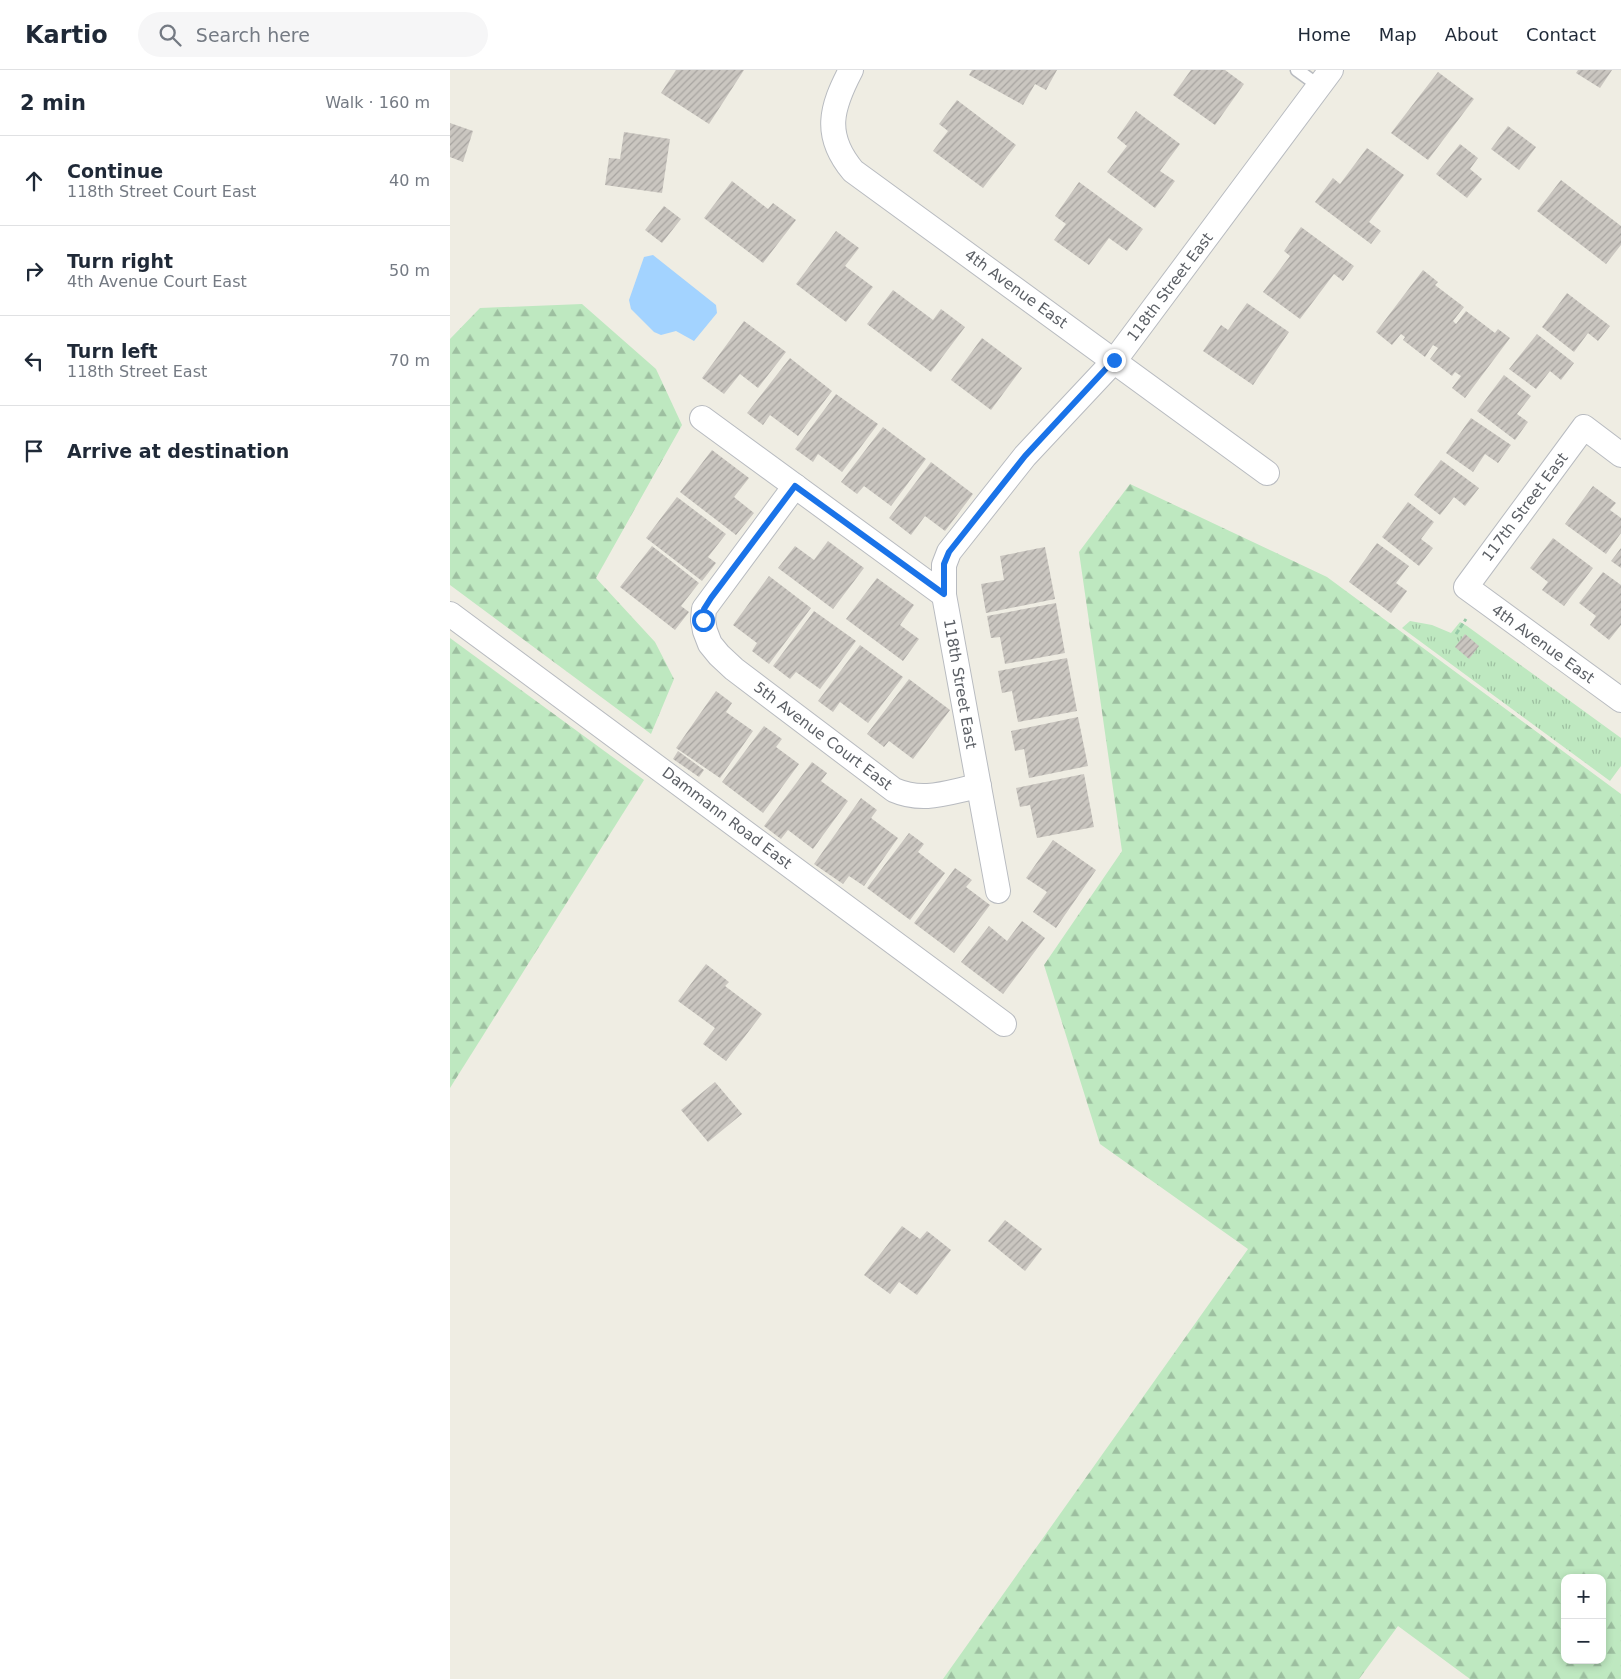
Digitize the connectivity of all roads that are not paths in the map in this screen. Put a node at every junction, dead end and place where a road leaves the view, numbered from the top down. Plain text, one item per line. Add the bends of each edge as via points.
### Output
1 (851, 70) edge
2 (1297, 70) edge
3 (1325, 78) edge
4 (1114, 360) junction
5 (702, 418) dead end
6 (1621, 455) edge
7 (1267, 473) dead end
8 (795, 486) junction
9 (1466, 587) joint
10 (944, 594) junction
11 (450, 614) edge
12 (1621, 700) edge
13 (979, 786) junction
14 (998, 891) dead end
15 (1004, 1024) dead end

1 - 4 street, 4th Avenue East via 840,90 832,120 833,137 840,156 853,171
2 - 3 lane
3 - 4 street, 118th Street East
4 - 7 street, 4th Avenue East
4 - 10 street, 118th Street East via 1025,456 949,552 944,564
5 - 8 street
6 - 9 street, 117th Street East via 1584,428
8 - 10 street
8 - 13 street, 5th Avenue Court East via 704,609 703,620 710,644 734,669 894,790 911,797
9 - 12 street, 4th Avenue East
10 - 13 street, 118th Street East
11 - 15 street, Dammann Road East
13 - 14 street, 118th Street East

